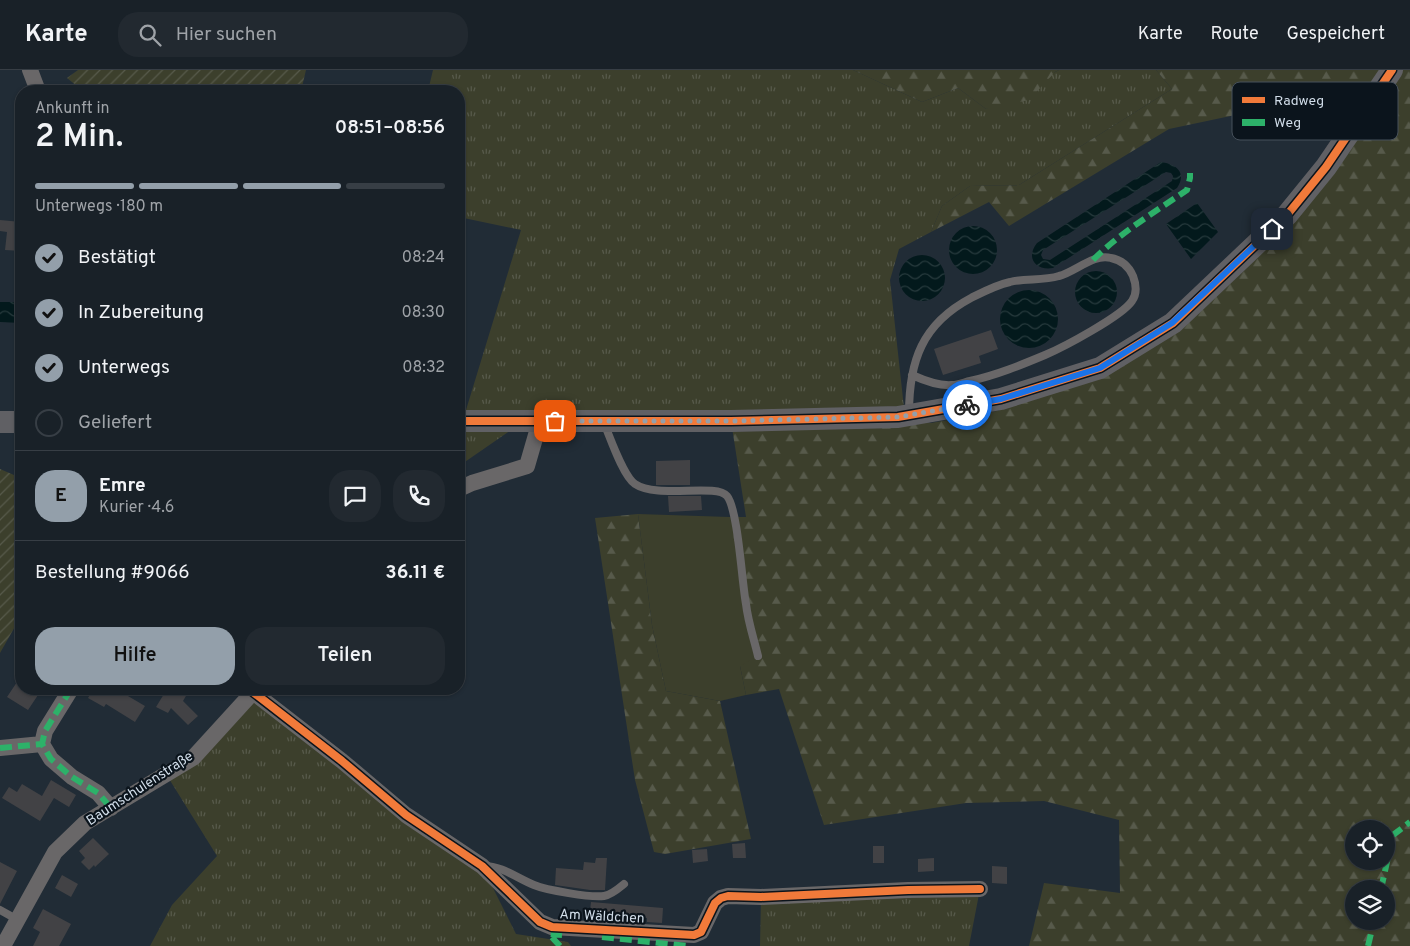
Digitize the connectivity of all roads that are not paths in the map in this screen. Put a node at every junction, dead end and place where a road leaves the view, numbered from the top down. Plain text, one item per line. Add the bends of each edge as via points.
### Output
1 (30, 70) edge
2 (1392, 70) edge
3 (1384, 82) edge
4 (36, 85) edge
5 (1344, 140) edge
6 (912, 376) junction
7 (910, 416) junction
8 (465, 421) edge
9 (539, 421) junction
10 (604, 421) junction
11 (0, 422) edge
12 (15, 422) edge
13 (465, 486) edge
14 (758, 656) dead end
15 (67, 695) edge
16 (250, 695) edge
17 (261, 695) edge
18 (42, 744) junction
19 (0, 748) edge
20 (111, 808) junction
21 (482, 866) junction
22 (624, 884) dead end
23 (980, 889) dead end
24 (0, 910) edge
25 (18, 920) junction
26 (3, 946) edge

1 - 4 street
2 - 3 main road
5 - 7 main road via 1287,215 1172,323 1100,368 1001,399
6 - 6 lane via 922,344 937,322 982,292 1009,282 1057,277 1093,260 1108,257 1120,260 1130,269 1137,285 1133,300 1123,312 1058,349 994,376 951,386
6 - 7 lane
7 - 10 main road
8 - 9 main road
9 - 10 main road
9 - 13 street via 527,466
10 - 14 lane via 620,461 634,483 647,490 712,491 728,498
11 - 12 main road
15 - 18 street via 45,731
16 - 20 street, Baumschulenstraße via 192,758
17 - 21 street, Am Wäldchen via 406,815
18 - 19 street
18 - 20 street via 51,759 98,793
20 - 25 street, Baumschulenstraße via 85,823 54,852
21 - 22 lane via 494,866 536,886 563,892 603,896
21 - 23 street, Am Wäldchen via 540,922 552,927 694,935 701,932 715,903 728,896
24 - 25 lane
25 - 26 street, Baumschulenstraße

